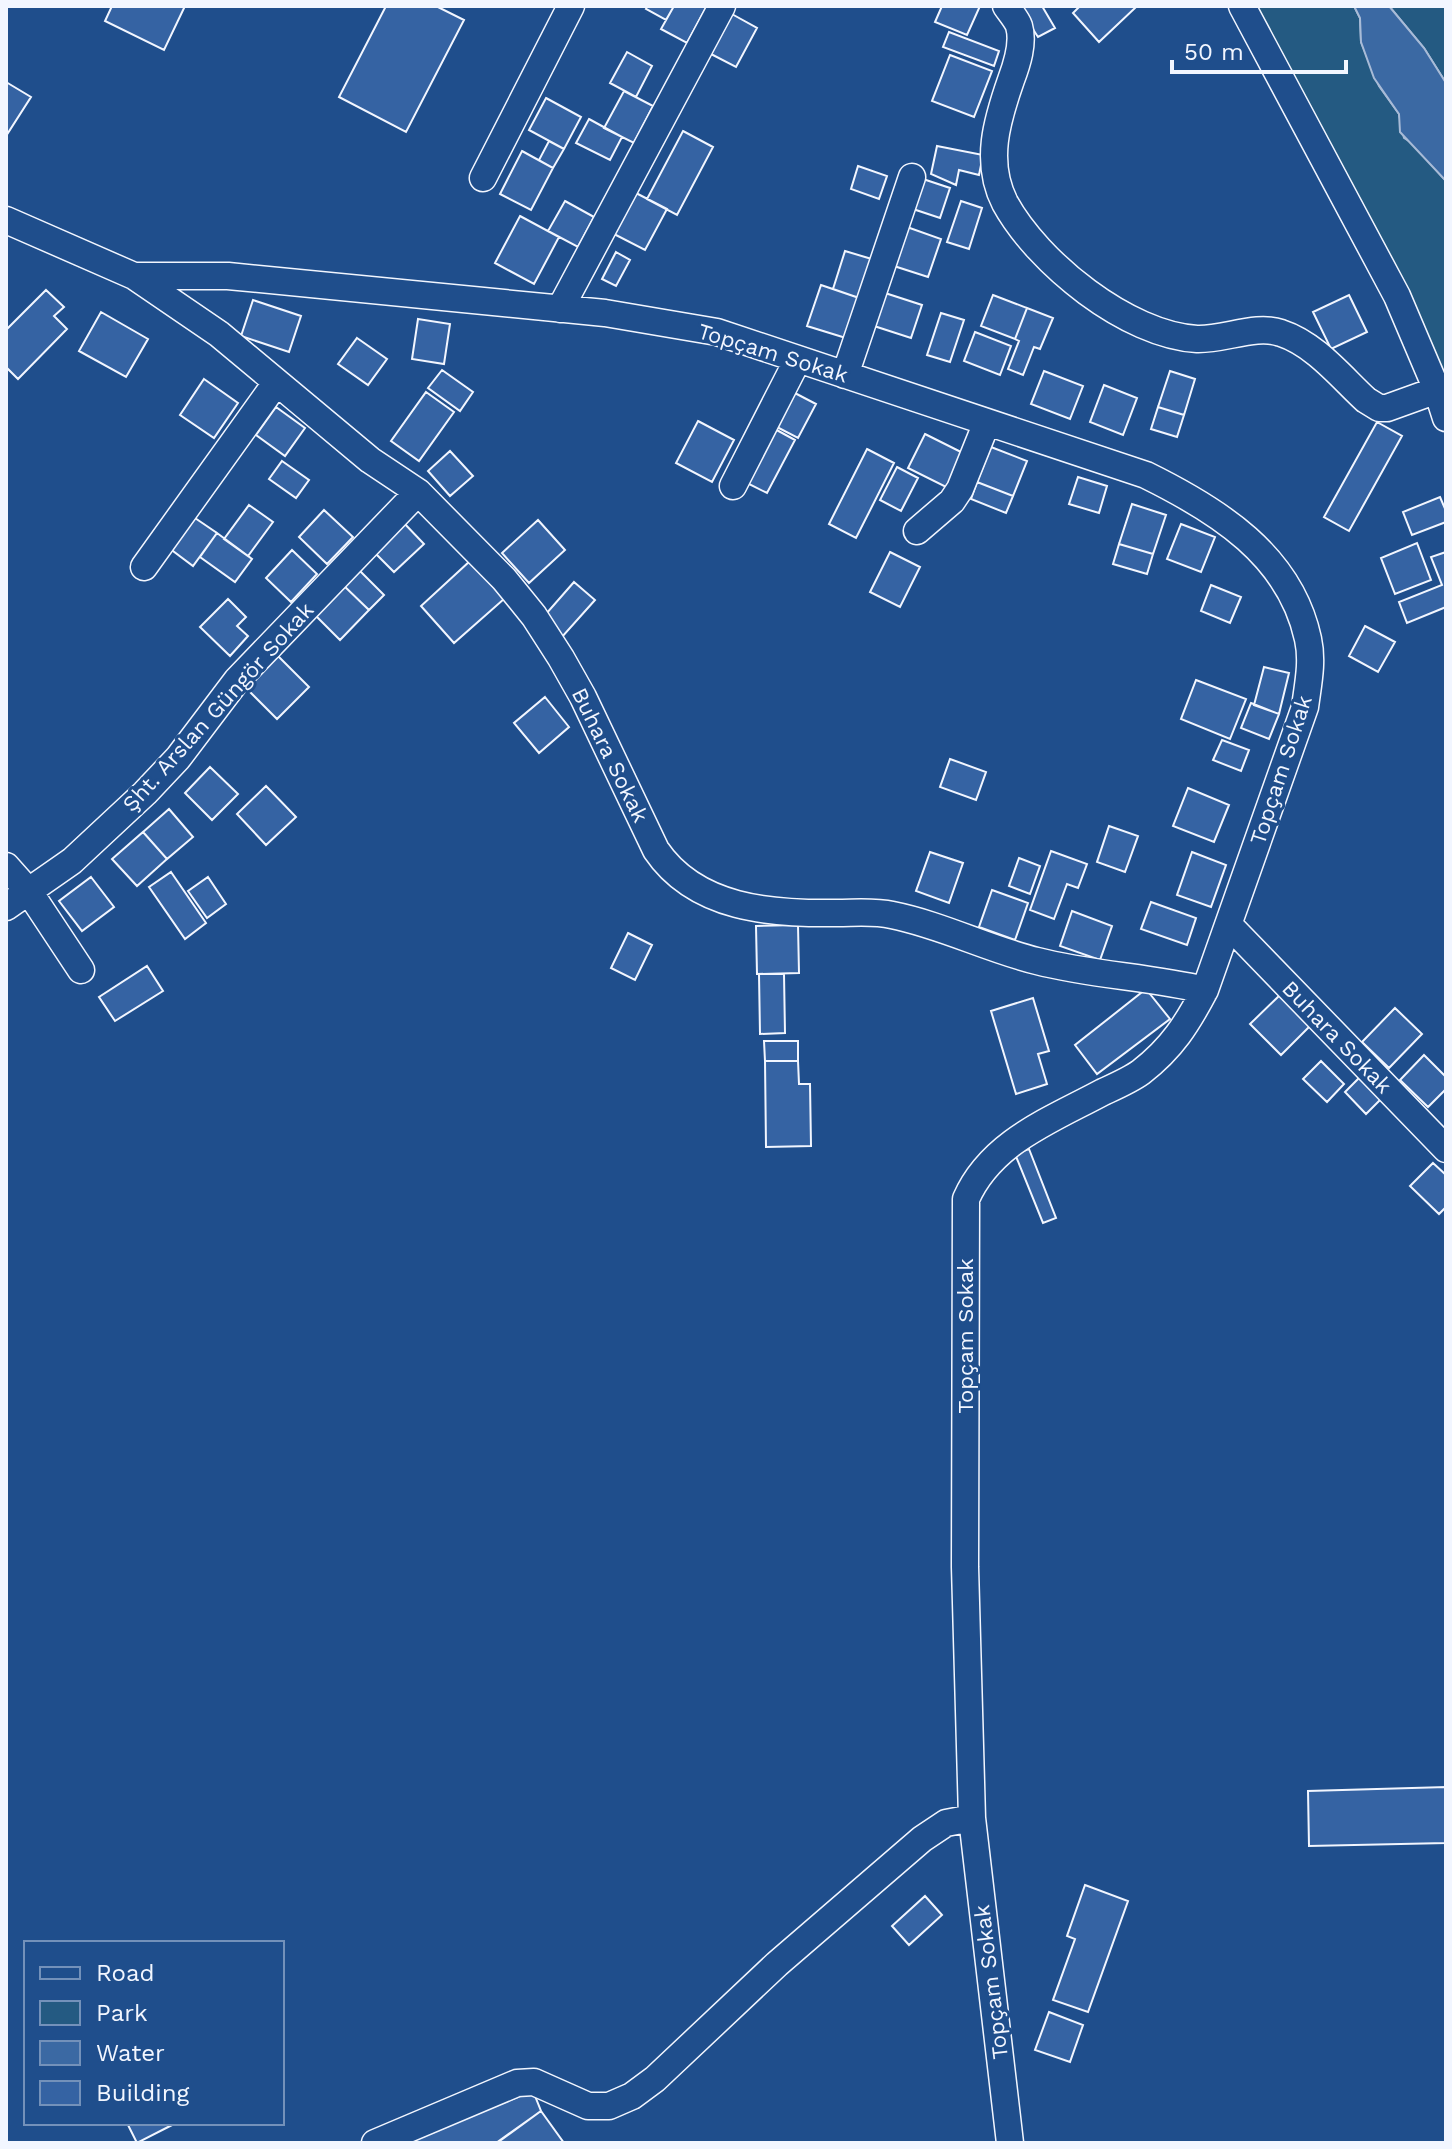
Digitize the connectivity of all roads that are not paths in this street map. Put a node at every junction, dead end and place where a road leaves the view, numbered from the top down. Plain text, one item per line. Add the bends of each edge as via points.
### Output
1 (571, 6) edge
2 (722, 6) edge
3 (1006, 6) edge
4 (1242, 6) edge
5 (912, 177) dead end
6 (483, 178) dead end
7 (6, 220) edge
8 (134, 276) junction
9 (560, 309) junction
10 (798, 359) junction
11 (845, 375) junction
12 (276, 383) junction
13 (1437, 390) junction
14 (1446, 418) edge
15 (987, 422) junction
16 (733, 486) dead end
17 (418, 492) junction
18 (917, 531) dead end
19 (144, 567) dead end
20 (6, 866) edge
21 (30, 893) junction
22 (6, 907) edge
23 (1229, 925) junction
24 (81, 970) dead end
25 (1205, 990) junction
26 (1446, 1149) edge
27 (972, 1818) junction
28 (375, 2143) edge
29 (1010, 2143) edge

1 - 6 street
2 - 9 street
3 - 13 street via 1019,26 1020,45 996,124 996,181 1021,226 1070,278 1140,323 1172,335 1215,339 1278,331 1296,339 1379,408
4 - 13 street via 1397,296
5 - 11 street
7 - 8 street, Topçam Sokak
8 - 9 street, Topçam Sokak via 228,276
8 - 12 street, Buhara Sokak via 219,334
9 - 10 street, Topçam Sokak via 717,332
10 - 11 street, Topçam Sokak
10 - 16 street
11 - 15 street, Topçam Sokak
12 - 17 street, Buhara Sokak
12 - 19 street
13 - 14 street
15 - 18 street via 960,489
15 - 23 street, Topçam Sokak via 1146,475 1188,496 1248,537 1287,586 1309,641 1305,707
17 - 21 street, Şht. Arslan Güngör Sokak via 237,680 145,793
17 - 25 street, Buhara Sokak via 504,579 539,624 583,697 656,850 687,883 746,907 889,914 1034,961
20 - 21 street
21 - 22 street, Şht. Arslan Güngör Sokak
21 - 24 street
23 - 25 street, Topçam Sokak
23 - 26 street, Buhara Sokak
25 - 27 street, Topçam Sokak via 1183,1032 1164,1052 1139,1073 1010,1144 989,1160 966,1199 965,1567
27 - 28 street via 946,1823 922,1839 632,2096 609,2106 588,2106 534,2082 517,2083
27 - 29 street, Topçam Sokak

